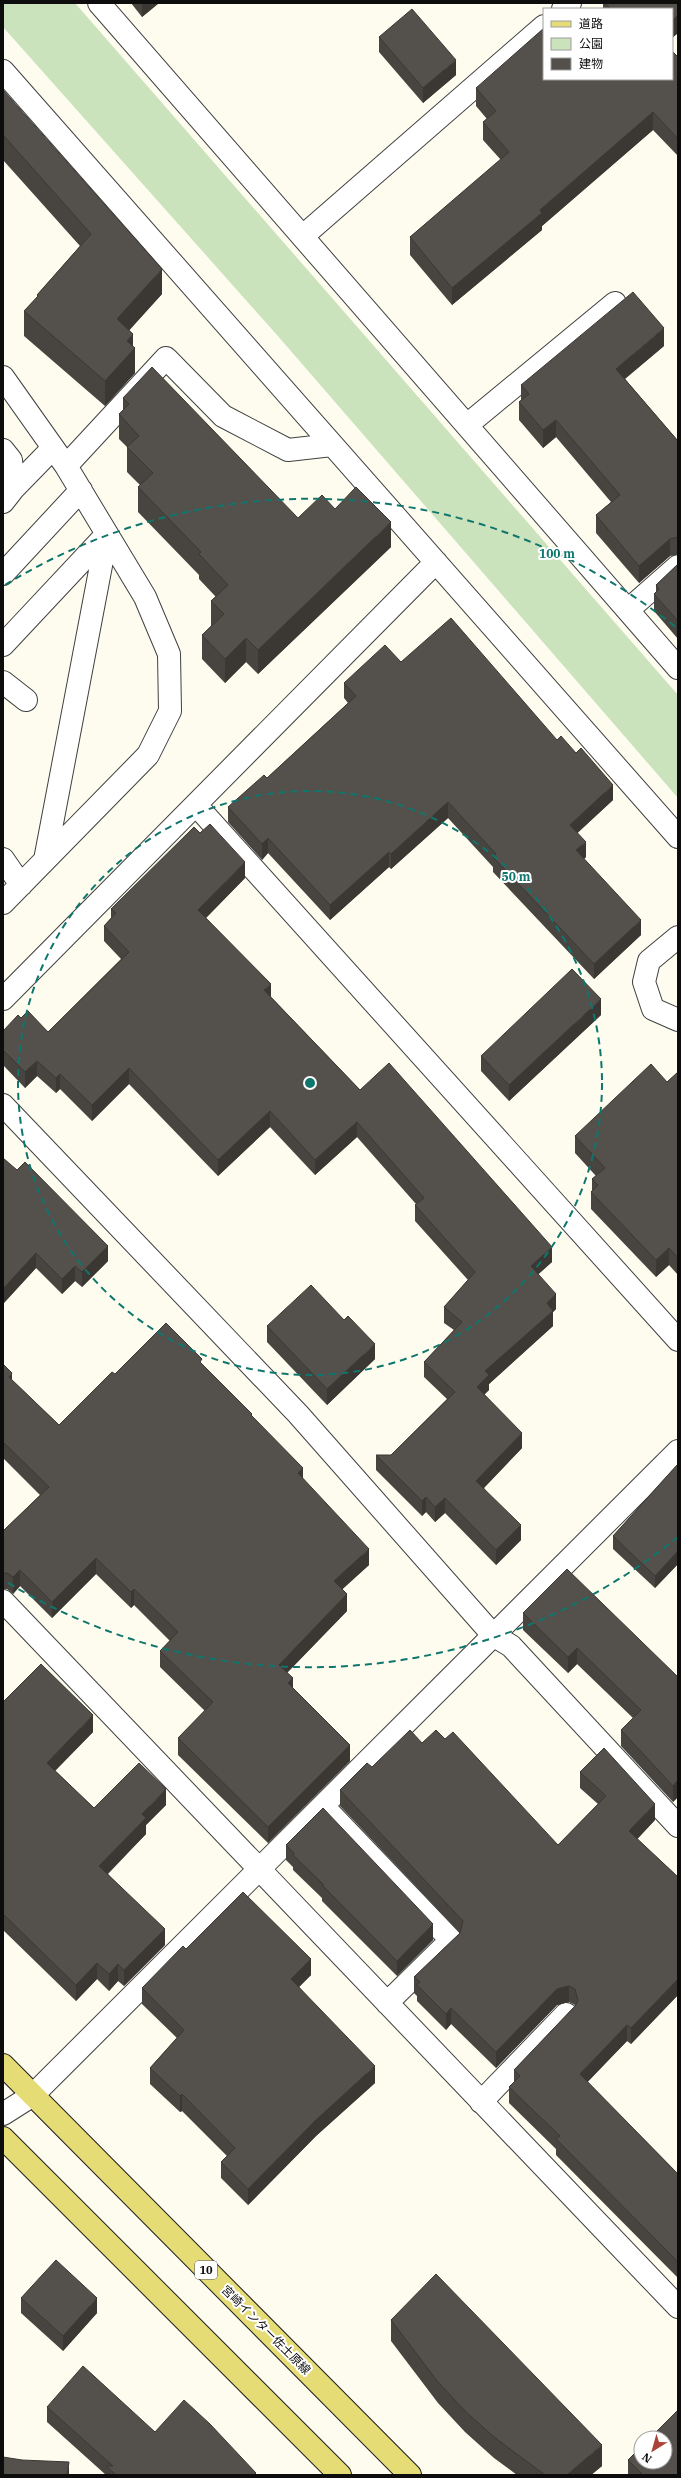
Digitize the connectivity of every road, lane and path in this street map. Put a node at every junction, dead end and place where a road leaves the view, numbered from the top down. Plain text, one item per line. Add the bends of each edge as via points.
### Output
1 (99, 3) edge
2 (543, 27) edge
3 (3, 71) edge
4 (303, 236) junction
5 (615, 303) dead end
6 (3, 377) edge
7 (467, 424) junction
8 (332, 445) junction
9 (53, 448) junction
10 (3, 450) edge
11 (66, 466) junction
12 (81, 490) junction
13 (8, 495) edge
14 (107, 534) junction
15 (436, 562) junction
16 (678, 566) edge
17 (3, 574) edge
18 (628, 610) junction
19 (3, 645) edge
20 (678, 668) edge
21 (3, 682) edge
22 (26, 700) dead end
23 (196, 805) junction
24 (678, 837) edge
25 (3, 859) edge
26 (45, 860) junction
27 (21, 885) junction
28 (3, 903) edge
29 (678, 937) edge
30 (3, 999) edge
31 (678, 1020) edge
32 (3, 1105) edge
33 (678, 1340) edge
34 (678, 1451) edge
35 (3, 1601) edge
36 (493, 1635) junction
37 (323, 1806) junction
38 (678, 1826) edge
39 (259, 1869) junction
40 (387, 2003) junction
41 (566, 2014) edge
42 (3, 2065) edge
43 (33, 2095) junction
44 (481, 2102) junction
45 (3, 2114) edge
46 (3, 2138) edge
47 (678, 2307) edge
48 (340, 2475) edge
49 (410, 2475) edge

1 - 4 street
2 - 4 street
3 - 8 street
4 - 7 street
5 - 7 street
6 - 9 street
7 - 18 street
8 - 11 street via 288,450 223,416 166,358
8 - 15 street
9 - 11 street
9 - 13 street
10 - 13 street via 11,460
11 - 12 street
12 - 14 street
12 - 17 street
14 - 19 street
14 - 26 street
14 - 26 street via 145,597 169,654 170,711 148,755
15 - 23 street
15 - 24 street
16 - 18 street
18 - 20 street
21 - 22 street
23 - 30 street
23 - 33 street
25 - 27 street
26 - 27 street
27 - 28 street
29 - 31 street via 649,961 644,982 653,1009
32 - 36 street via 298,1414
34 - 36 street
35 - 39 street
36 - 37 street
36 - 38 street via 511,1646
37 - 39 street
37 - 40 street via 451,1940
39 - 40 street
39 - 43 street
40 - 44 street
41 - 44 street
42 - 43 main road, 宮崎インター佐土原線 / 10
43 - 45 street
43 - 49 main road, 宮崎インター佐土原線 / 10
44 - 47 street
46 - 48 main road

